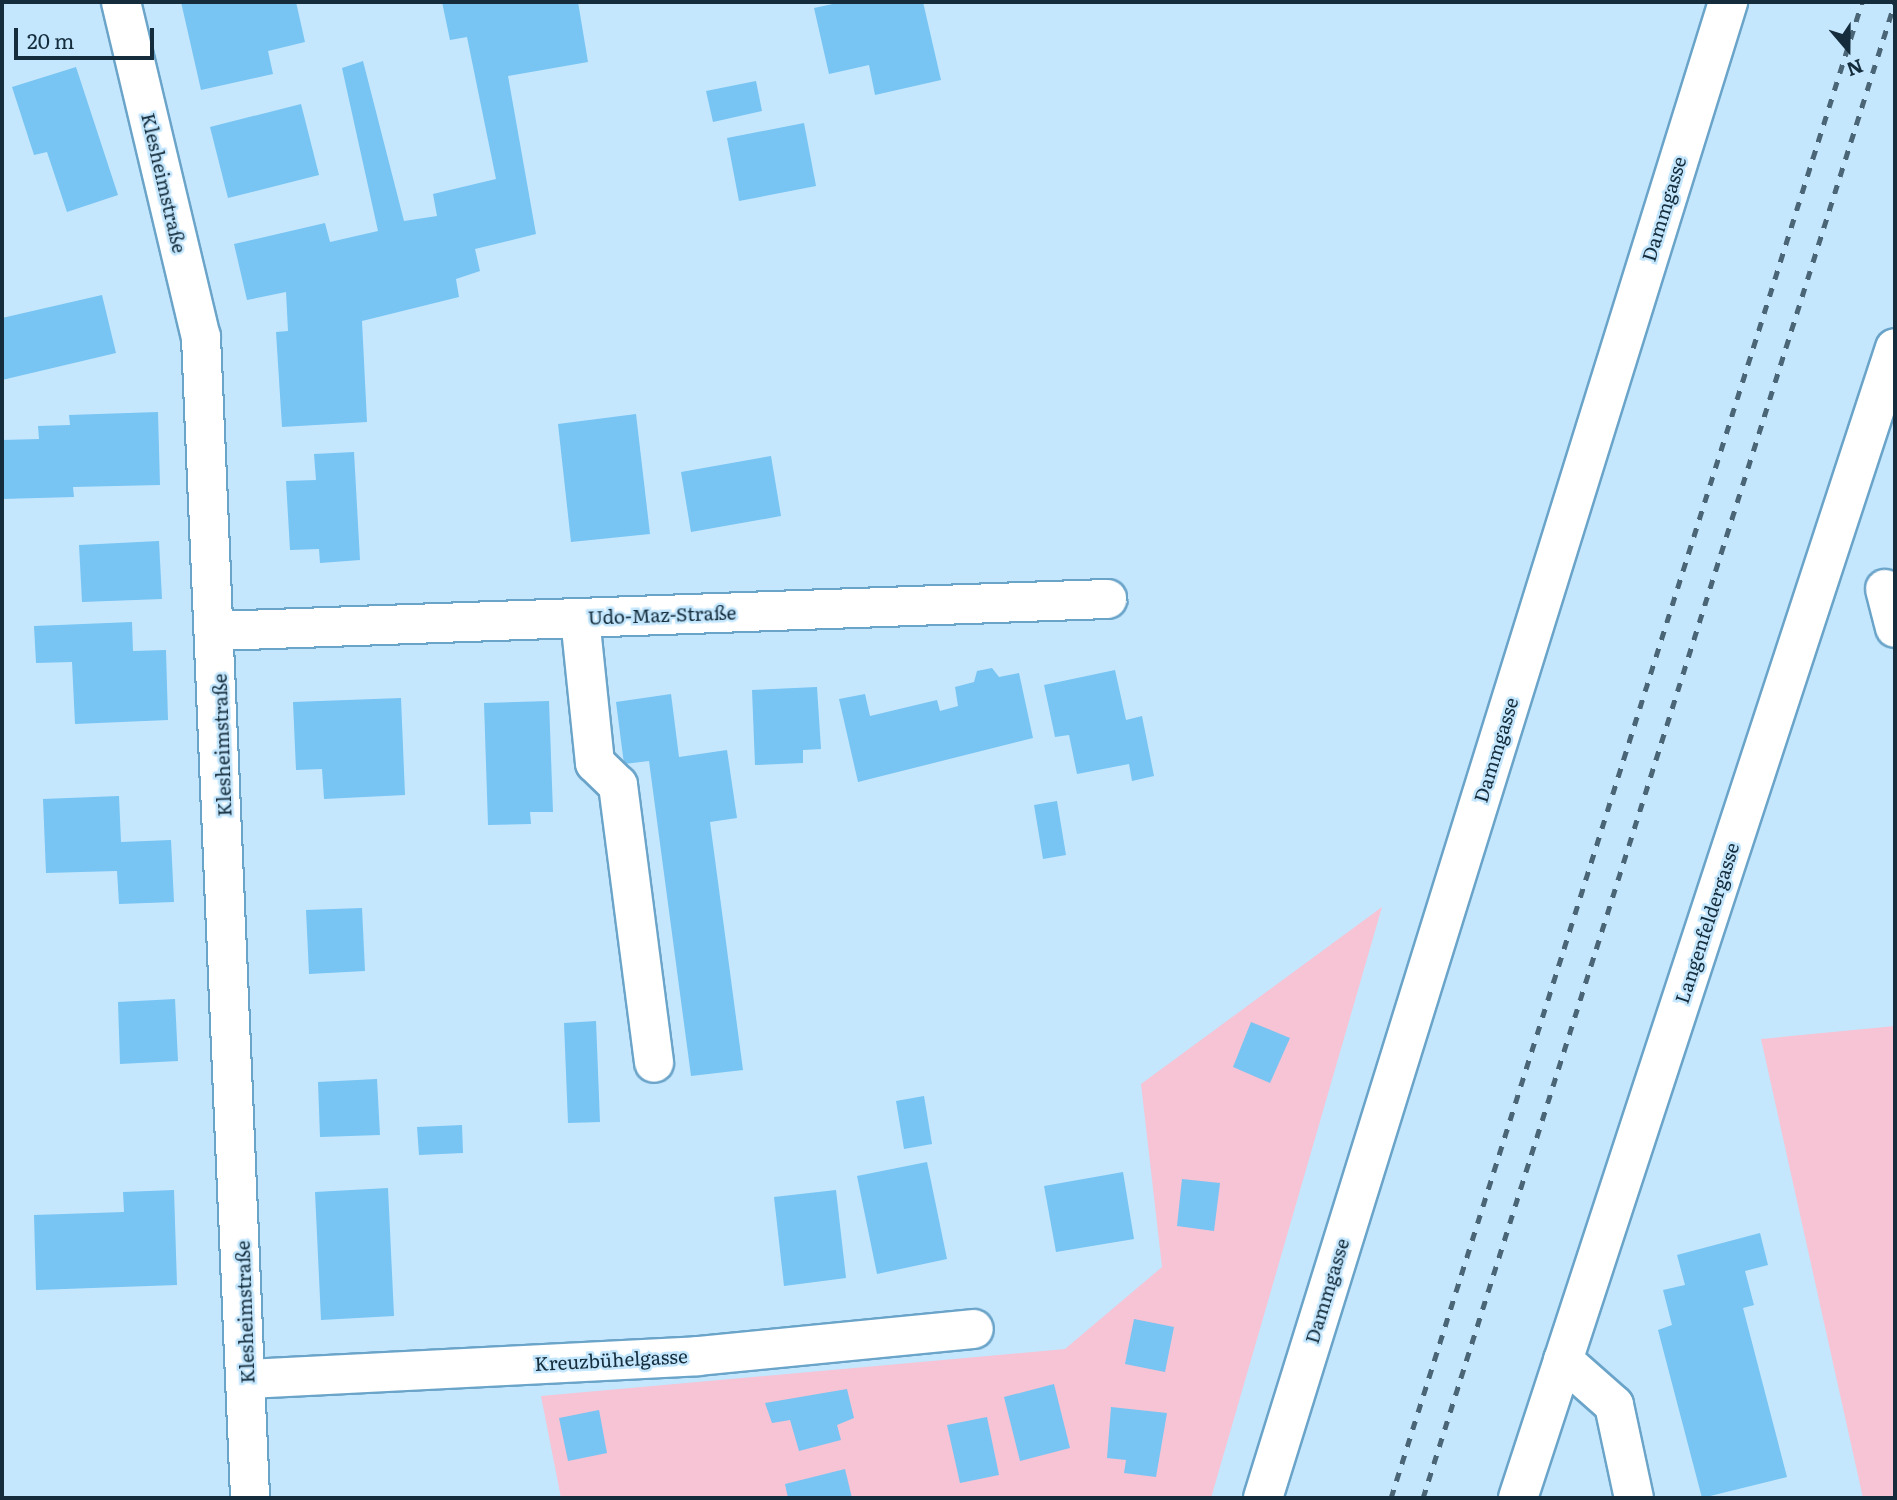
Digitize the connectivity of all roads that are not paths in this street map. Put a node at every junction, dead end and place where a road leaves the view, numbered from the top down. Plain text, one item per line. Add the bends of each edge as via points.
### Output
1 (121, 2) edge
2 (1728, 2) edge
3 (1895, 348) edge
4 (1885, 589) dead end
5 (1107, 599) dead end
6 (580, 618) junction
7 (1895, 628) edge
8 (217, 631) junction
9 (654, 1063) dead end
10 (974, 1329) dead end
11 (1563, 1360) junction
12 (247, 1379) junction
13 (250, 1498) edge
14 (1263, 1498) edge
15 (1518, 1498) edge
16 (1634, 1498) edge

1 - 8 street, Klesheimstraße via 201,337
2 - 14 street, Dammgasse
3 - 11 street, Langenfeldergasse
4 - 7 street
5 - 6 street, Udo-Maz-Straße
6 - 8 street, Udo-Maz-Straße
6 - 9 street via 595,763 618,785
8 - 12 street, Klesheimstraße
10 - 12 street, Kreuzbühelgasse via 698,1356
11 - 15 street, Langenfeldergasse
11 - 16 street via 1614,1405
12 - 13 street, Klesheimstraße

